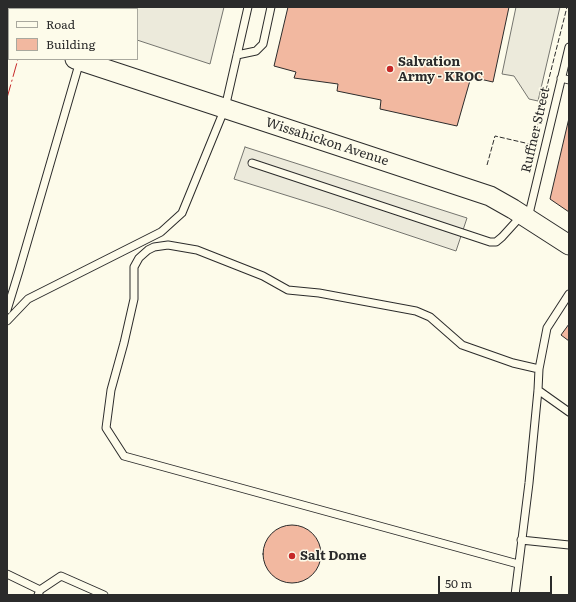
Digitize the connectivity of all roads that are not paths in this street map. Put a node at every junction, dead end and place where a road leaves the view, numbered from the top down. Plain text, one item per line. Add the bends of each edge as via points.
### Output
1 (248, 7) edge
2 (271, 7) edge
3 (569, 47) edge
4 (237, 55) junction
5 (78, 60) edge
6 (561, 78) junction
7 (569, 80) edge
8 (225, 108) junction
9 (252, 163) dead end
10 (525, 216) junction
11 (569, 245) edge
12 (568, 299) edge
13 (7, 310) edge
14 (7, 321) edge
15 (539, 369) junction
16 (538, 390) junction
17 (569, 412) edge
18 (521, 540) junction
19 (569, 545) edge
20 (518, 564) junction
21 (7, 574) edge
22 (39, 592) edge
23 (104, 595) edge
24 (515, 595) edge

1 - 4 lane
2 - 4 lane via 263,44 256,51
3 - 6 lane, Ruffner Street
4 - 8 lane
5 - 8 street, Wissahickon Avenue
5 - 13 lane
6 - 7 lane
6 - 10 lane, Ruffner Street
8 - 10 street, Wissahickon Avenue via 477,192 502,202
8 - 14 lane via 182,213 161,232 28,299
9 - 10 lane via 490,242 496,242
10 - 11 street, Wissahickon Avenue
12 - 15 lane via 547,328
15 - 16 lane
15 - 20 lane via 462,345 430,318 416,311 319,293 288,290 263,276 197,250 168,245 148,250 134,267 134,299 111,390 106,428 124,456
16 - 17 lane
16 - 18 lane
18 - 19 lane
18 - 20 lane
20 - 24 lane
21 - 22 lane
22 - 23 lane via 61,576

